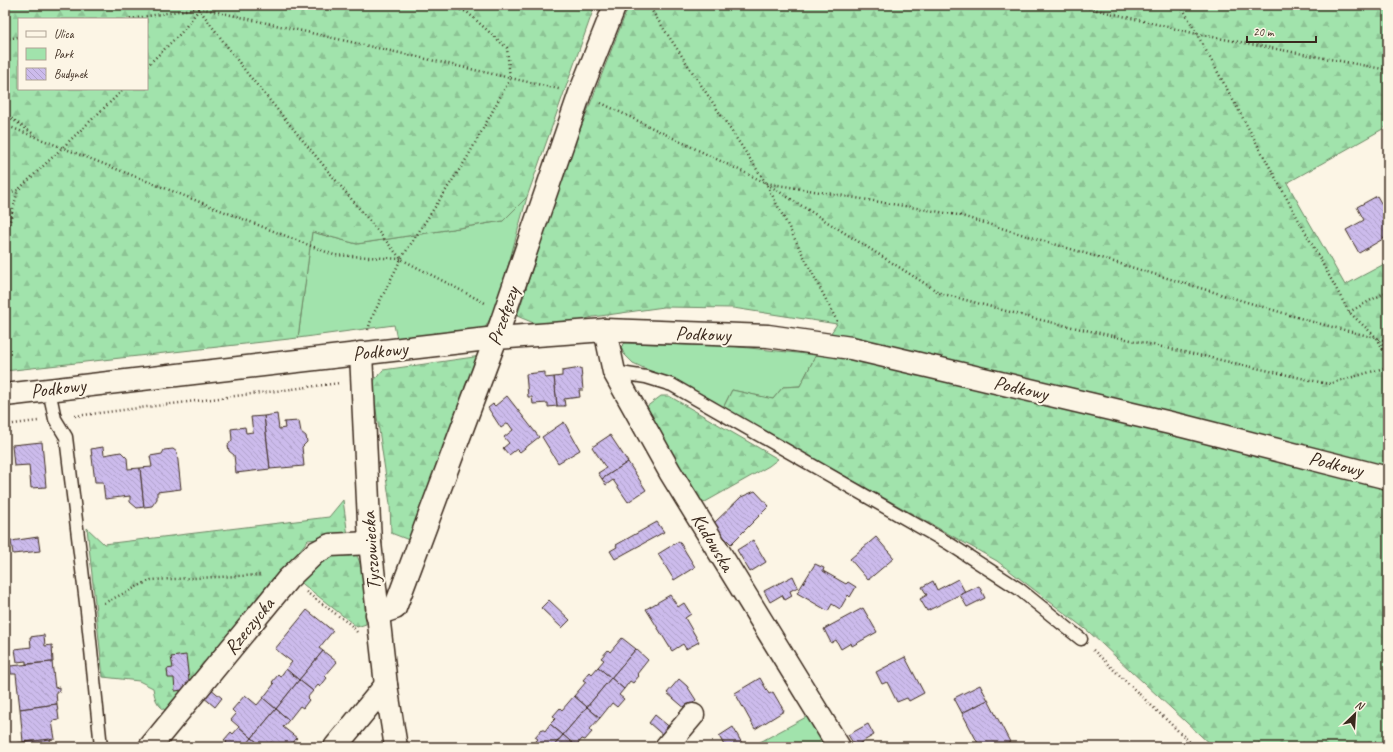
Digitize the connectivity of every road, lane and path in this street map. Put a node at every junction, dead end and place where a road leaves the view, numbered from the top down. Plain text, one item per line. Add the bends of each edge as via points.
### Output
1 (187, 5) edge
2 (196, 5) edge
3 (447, 5) edge
4 (616, 5) edge
5 (648, 5) edge
6 (1077, 5) edge
7 (1181, 5) edge
8 (200, 8) junction
9 (136, 18) edge
10 (1198, 34) junction
11 (18, 36) edge
12 (5, 39) edge
13 (148, 65) edge
14 (1388, 70) edge
15 (510, 79) junction
16 (123, 90) edge
17 (580, 93) junction
18 (5, 114) edge
19 (5, 125) edge
20 (38, 137) junction
21 (64, 148) junction
22 (766, 183) junction
23 (18, 190) junction
24 (5, 194) edge
25 (5, 240) edge
26 (401, 259) junction
27 (1388, 291) edge
28 (504, 312) junction
29 (1349, 312) junction
30 (605, 330) junction
31 (496, 338) junction
32 (1378, 339) junction
33 (1388, 341) edge
34 (851, 348) junction
35 (1388, 348) edge
36 (360, 353) junction
37 (1388, 362) edge
38 (1388, 367) edge
39 (614, 372) junction
40 (362, 380) junction
41 (49, 390) junction
42 (5, 395) edge
43 (55, 419) junction
44 (5, 425) edge
45 (1388, 478) edge
46 (370, 543) junction
47 (288, 578) junction
48 (87, 611) junction
49 (377, 614) junction
50 (359, 635) dead end
51 (1081, 639) joint
52 (386, 685) junction
53 (693, 715) dead end
54 (101, 747) edge
55 (150, 747) edge
56 (335, 747) edge
57 (396, 747) edge
58 (666, 747) edge
59 (838, 747) edge
60 (1196, 747) edge

1 - 8 path
2 - 8 path
3 - 15 path via 466,12 507,48
4 - 17 street, Przełęczy
5 - 22 path
6 - 10 path
7 - 10 path
8 - 9 path
8 - 13 path via 181,33
8 - 15 path
8 - 26 path via 247,73
10 - 14 path
10 - 29 path
11 - 12 path
15 - 17 path
15 - 26 path via 467,158
16 - 21 path
17 - 22 path
17 - 28 street, Przełęczy
18 - 20 path
19 - 20 path
20 - 21 path
21 - 23 path
21 - 26 path via 334,255
22 - 32 path via 958,215 1313,322
22 - 34 path
22 - 38 path via 940,293 1032,318 1328,384
23 - 24 path
23 - 25 path
26 - 28 path
26 - 36 path via 372,317
27 - 29 path
28 - 31 street, Przełęczy
29 - 32 path
30 - 31 street, Podkowy
30 - 34 street, Podkowy via 768,336
30 - 39 street, Kudowska
31 - 36 street, Podkowy
31 - 49 street, Przełęczy via 395,608
32 - 33 path
32 - 35 path
32 - 37 path
34 - 45 street, Podkowy via 1182,426
36 - 40 street, Tyszowiecka
36 - 41 street, Podkowy
39 - 51 lane via 672,385 948,543 1019,589
39 - 59 street, Kudowska via 670,472
40 - 43 path
40 - 46 street, Tyszowiecka
41 - 42 street, Podkowy
41 - 43 lane
43 - 44 path
43 - 48 lane via 66,437
46 - 47 street, Rzeczycka via 330,545 315,553
46 - 49 street, Tyszowiecka
47 - 48 path via 255,574 151,580
47 - 50 path via 351,625
47 - 55 street, Rzeczycka
48 - 54 lane
49 - 52 street, Tyszowiecka
51 - 60 path
52 - 56 street
52 - 57 street, Tyszowiecka
53 - 58 street

